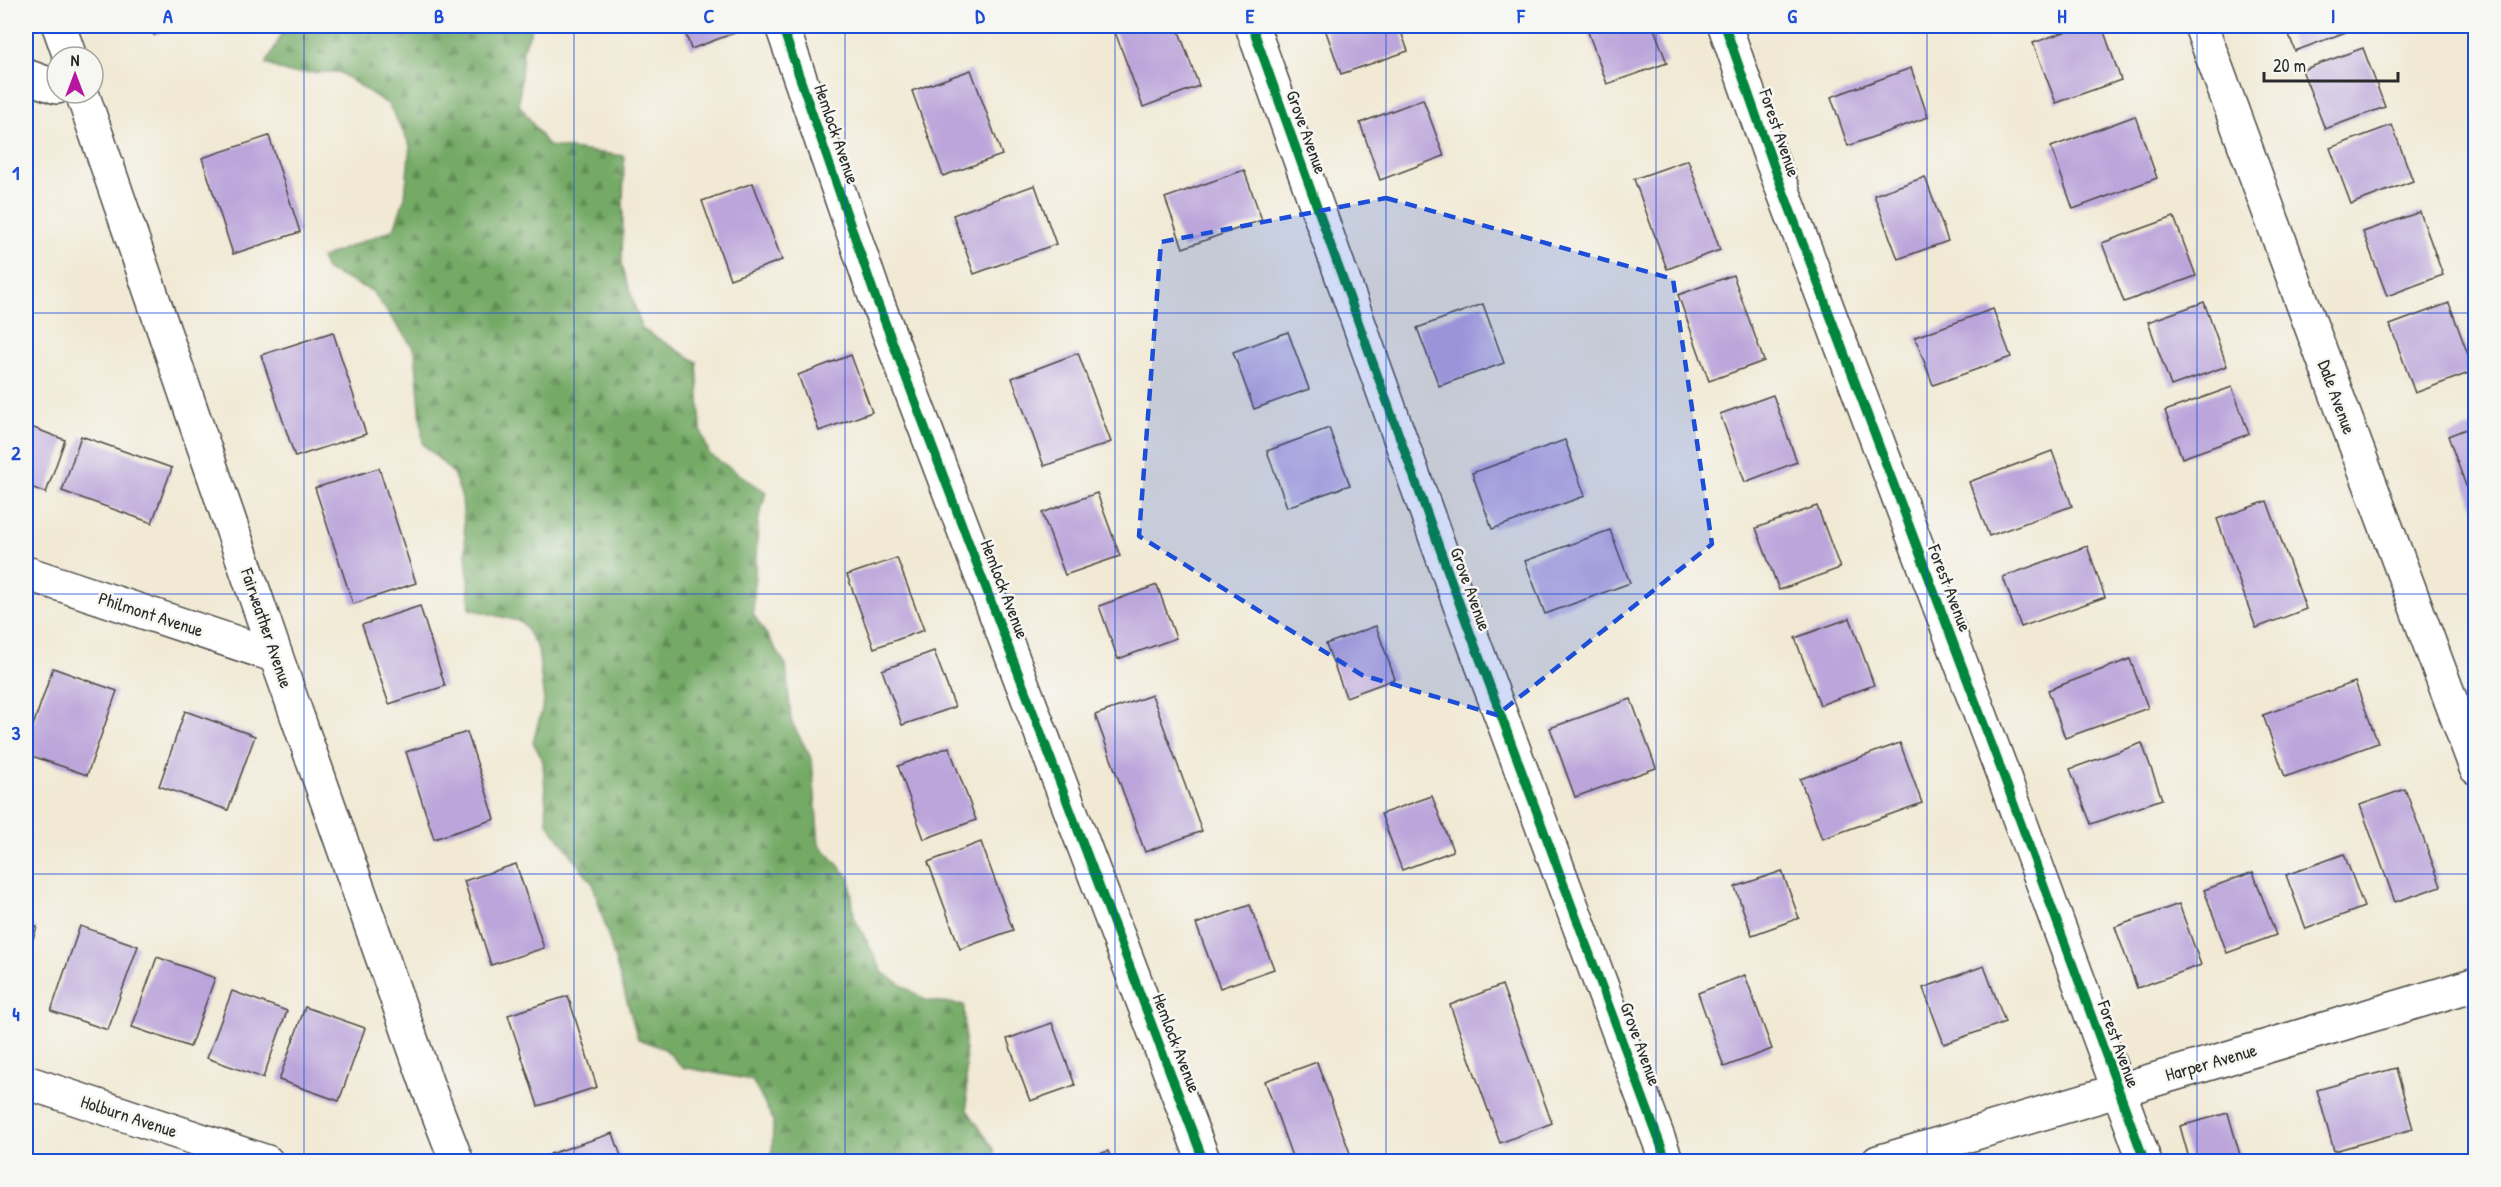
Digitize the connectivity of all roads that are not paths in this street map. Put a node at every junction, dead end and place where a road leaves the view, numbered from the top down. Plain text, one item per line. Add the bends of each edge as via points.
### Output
1 (59, 26) edge
2 (782, 26) edge
3 (1252, 26) edge
4 (1725, 26) edge
5 (2201, 26) edge
6 (66, 45) edge
7 (26, 76) edge
8 (45, 82) edge
9 (79, 105) edge
10 (26, 573) edge
11 (276, 656) junction
12 (2475, 768) edge
13 (2475, 984) edge
14 (26, 1082) edge
15 (2118, 1089) junction
16 (267, 1161) edge
17 (457, 1161) edge
18 (1204, 1161) edge
19 (1667, 1161) edge
20 (1878, 1161) edge
21 (2145, 1161) edge

1 - 6 street
2 - 18 street, Hemlock Avenue via 875,296
3 - 19 street, Grove Avenue via 1465,620
4 - 15 street, Forest Avenue
5 - 12 street, Dale Avenue
7 - 8 street
9 - 11 street, Fairweather Avenue
10 - 11 street, Philmont Avenue
11 - 17 street, Fairweather Avenue
13 - 15 street, Harper Avenue
14 - 16 street, Holburn Avenue
15 - 20 street, Harper Avenue
15 - 21 street, Forest Avenue

